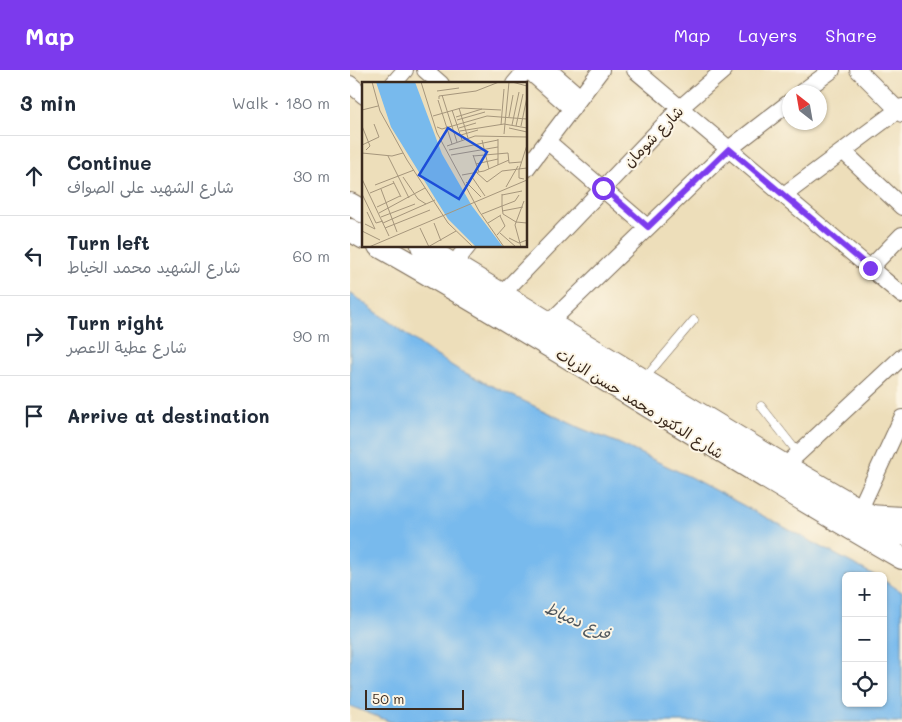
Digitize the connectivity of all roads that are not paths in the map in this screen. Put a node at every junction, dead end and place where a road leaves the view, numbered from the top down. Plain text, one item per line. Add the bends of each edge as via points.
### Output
1 (406, 70) edge
2 (425, 70) edge
3 (527, 70) edge
4 (549, 70) edge
5 (601, 70) edge
6 (635, 70) edge
7 (724, 70) edge
8 (832, 70) edge
9 (858, 70) edge
10 (395, 82) edge
11 (439, 82) edge
12 (516, 82) edge
13 (350, 84) edge
14 (812, 85) edge
15 (362, 94) edge
16 (576, 103) junction
17 (680, 108) junction
18 (782, 108) edge
19 (901, 110) edge
20 (547, 141) junction
21 (729, 149) junction
22 (844, 152) junction
23 (528, 163) edge
24 (603, 188) junction
25 (784, 195) junction
26 (350, 204) edge
27 (902, 207) edge
28 (362, 211) edge
29 (648, 227) junction
30 (350, 230) edge
31 (902, 235) edge
32 (362, 237) edge
33 (382, 248) edge
34 (426, 248) edge
35 (466, 248) edge
36 (454, 264) junction
37 (870, 268) junction
38 (503, 293) junction
39 (902, 295) edge
40 (694, 320) dead end
41 (550, 322) junction
42 (902, 357) edge
43 (644, 380) junction
44 (761, 406) dead end
45 (901, 422) edge
46 (792, 460) junction
47 (863, 511) junction
48 (902, 515) edge
49 (902, 534) edge
50 (902, 558) edge

1 - 10 street
2 - 11 street
3 - 12 street
3 - 16 street
4 - 16 street
5 - 16 street
6 - 17 street
7 - 17 street, شارع شومان
8 - 14 street
9 - 19 street
13 - 15 street
16 - 20 street
17 - 21 street
17 - 24 street, شارع شومان
18 - 21 street
19 - 22 street
20 - 23 street
20 - 24 street
21 - 25 street
21 - 29 street
22 - 25 street
22 - 27 street
24 - 29 street
24 - 38 street, شارع شومان
25 - 37 street
26 - 28 street
29 - 41 street
30 - 32 street
31 - 37 street
33 - 50 street, شارع الدكتور محمد حسن الزيات
34 - 36 street, شارع الدكتور محمد حسن الزيات
35 - 36 street
36 - 38 street, شارع الدكتور محمد حسن الزيات
37 - 39 street
38 - 41 street, شارع الدكتور محمد حسن الزيات
40 - 43 lane
41 - 43 street, شارع الدكتور محمد حسن الزيات
42 - 46 street
43 - 46 street, شارع الدكتور محمد حسن الزيات
44 - 46 lane
45 - 47 street
46 - 47 street, شارع الدكتور محمد حسن الزيات
47 - 48 street
47 - 49 street, شارع الدكتور محمد حسن الزيات

